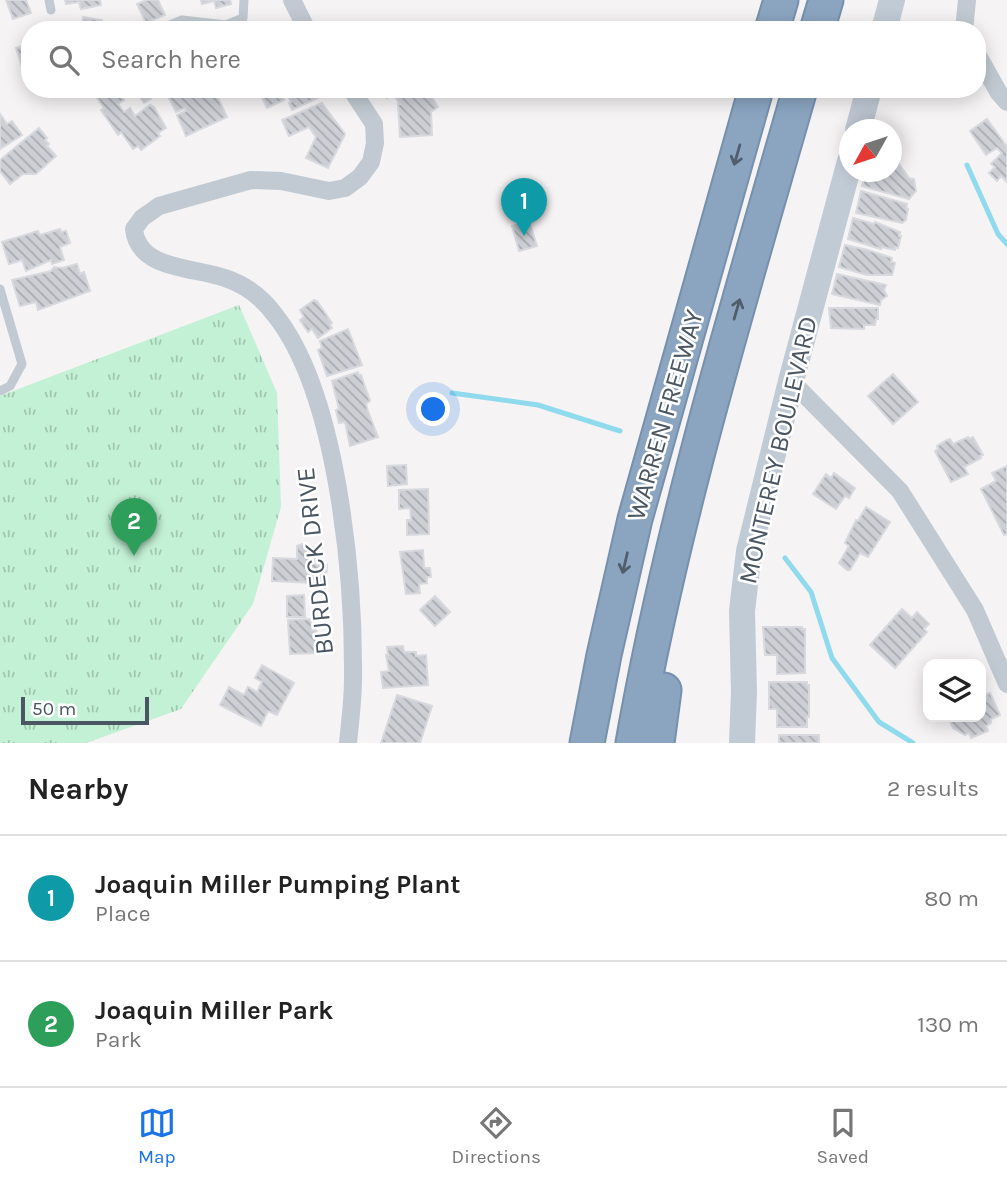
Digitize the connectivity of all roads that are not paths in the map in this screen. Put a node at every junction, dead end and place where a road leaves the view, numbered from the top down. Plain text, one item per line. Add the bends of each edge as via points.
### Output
1 (244, 0) edge
2 (292, 0) edge
3 (781, 0) edge
4 (826, 0) edge
5 (892, 0) edge
6 (967, 0) edge
7 (236, 21) edge
8 (302, 21) edge
9 (775, 21) edge
10 (820, 21) edge
11 (886, 21) edge
12 (965, 21) edge
13 (986, 70) edge
14 (357, 98) edge
15 (753, 98) edge
16 (797, 98) edge
17 (867, 98) edge
18 (1007, 102) edge
19 (861, 119) edge
20 (843, 182) edge
21 (0, 289) edge
22 (718, 374) junction
23 (791, 381) junction
24 (0, 391) edge
25 (1007, 684) edge
26 (348, 743) edge
27 (587, 743) edge
28 (632, 743) edge
29 (657, 743) edge
30 (742, 743) edge

1 - 7 lane via 243,18
2 - 8 street
3 - 9 highway
4 - 10 highway
5 - 11 street
6 - 12 street
13 - 18 street
14 - 26 street, BURDECK DRIVE via 373,124 375,143 371,162 345,188 328,191 251,180 159,206 134,229 135,242 160,262 225,278 256,293 300,353 316,397 340,498 353,681
15 -> 27 highway, WARREN FREEWAY via 635,519
22 -> 16 highway, WARREN FREEWAY
17 - 19 street
20 - 23 street, MONTEREY BOULEVARD
21 - 24 lane via 22,364 10,386
22 - 28 highway, WARREN FREEWAY via 676,534
22 - 29 highway
23 - 25 street via 900,491 975,610
23 - 30 street, MONTEREY BOULEVARD via 745,581

